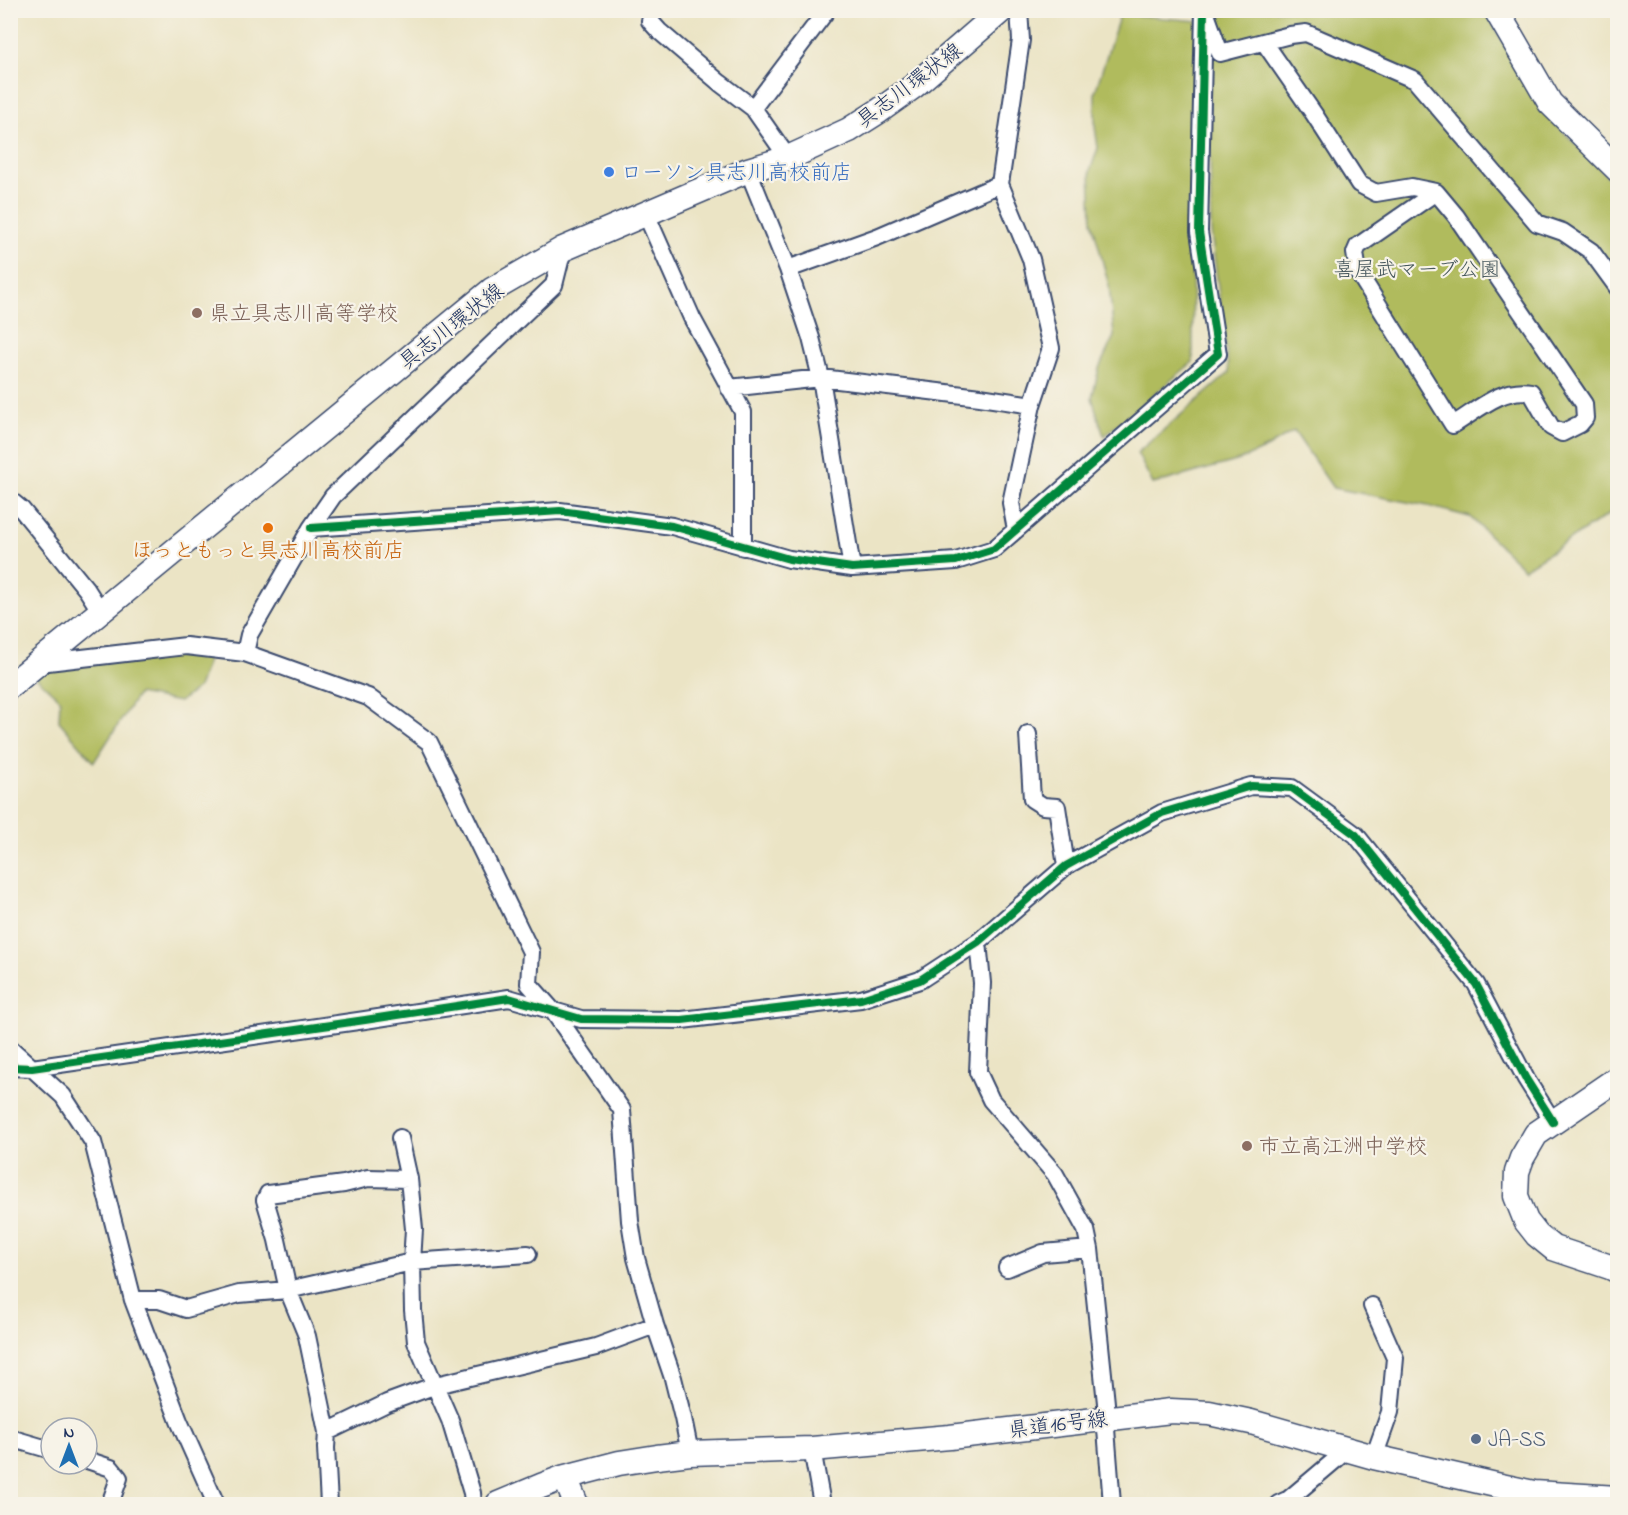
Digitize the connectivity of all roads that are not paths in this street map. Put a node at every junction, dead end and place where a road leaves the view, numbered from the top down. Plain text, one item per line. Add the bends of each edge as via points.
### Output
1 (653, 10) edge
2 (827, 10) edge
3 (1002, 10) edge
4 (1019, 10) edge
5 (1204, 10) edge
6 (1496, 10) edge
7 (1264, 42) junction
8 (753, 108) junction
9 (788, 158) junction
10 (748, 170) junction
11 (1617, 170) edge
12 (1000, 184) junction
13 (1436, 192) junction
14 (646, 214) junction
15 (564, 249) junction
16 (788, 269) junction
17 (1617, 288) edge
18 (821, 378) junction
19 (729, 388) junction
20 (1032, 405) junction
21 (10, 500) edge
22 (311, 528) junction
23 (1016, 530) junction
24 (743, 547) junction
25 (852, 568) junction
26 (101, 612) junction
27 (245, 653) junction
28 (39, 663) junction
29 (10, 686) edge
30 (1028, 734) dead end
31 (1066, 866) junction
32 (978, 942) junction
33 (553, 1011) junction
34 (10, 1048) edge
35 (10, 1067) edge
36 (32, 1068) junction
37 (1617, 1078) edge
38 (1554, 1122) junction
39 (400, 1138) dead end
40 (409, 1179) junction
41 (1090, 1249) junction
42 (528, 1254) dead end
43 (412, 1262) junction
44 (1008, 1268) dead end
45 (1617, 1271) edge
46 (288, 1290) junction
47 (132, 1299) junction
48 (1372, 1306) dead end
49 (655, 1325) junction
50 (436, 1385) junction
51 (1105, 1418) junction
52 (327, 1432) junction
53 (10, 1438) edge
54 (39, 1446) edge
55 (812, 1449) junction
56 (1347, 1450) junction
57 (690, 1453) junction
58 (1374, 1457) junction
59 (99, 1464) edge
60 (565, 1477) junction
61 (1617, 1498) edge
62 (110, 1504) edge
63 (216, 1504) edge
64 (329, 1504) edge
65 (473, 1504) edge
66 (498, 1504) edge
67 (576, 1504) edge
68 (822, 1504) edge
69 (1112, 1504) edge
70 (1278, 1504) edge

1 - 8 street via 650,21 659,31
2 - 8 street
3 - 9 main road, 具志川環状線 via 879,111 849,130
4 - 12 street via 1022,40
5 - 7 street via 1220,53
5 - 23 street via 1199,232 1218,354
6 - 11 main road via 1550,103
7 - 13 street via 1359,184 1376,193 1412,187
7 - 17 street via 1306,33 1415,80 1538,223 1563,232 1592,251
8 - 9 street
9 - 10 main road, 具志川環状線
10 - 14 main road, 具志川環状線
10 - 16 street
12 - 16 street via 877,237
12 - 20 street via 1031,259 1051,348
13 - 13 street via 1584,404 1585,418 1580,424 1562,433 1551,427 1531,392 1520,390 1498,396 1453,425 1358,273 1358,246
14 - 15 main road, 具志川環状線
14 - 19 street via 692,318
15 - 22 street via 554,285 333,496
15 - 26 main road, 具志川環状線 via 492,290
16 - 18 street
18 - 19 street
18 - 20 street
18 - 25 street
19 - 24 street via 743,412
20 - 23 street via 1011,503
21 - 26 street via 44,537
22 - 24 street via 560,511 672,526
22 - 27 street via 249,635
23 - 25 street via 994,549 956,561
24 - 25 street via 789,559
26 - 28 main road, 具志川環状線
27 - 28 street via 186,646
27 - 33 street via 368,697 429,742 531,952 528,984
28 - 29 main road, 具志川環状線
30 - 31 street via 1032,799 1043,806 1057,807
31 - 32 street
31 - 38 street via 1162,813 1251,786 1292,788 1356,835 1476,984 1526,1079
32 - 33 street via 920,980 861,999 682,1020 581,1019
32 - 41 street via 982,983 978,1072 991,1100 1055,1174 1086,1230
33 - 36 street via 509,998
33 - 49 street via 622,1110 630,1221
34 - 36 street
35 - 36 street
36 - 47 street via 63,1096 93,1142
37 - 38 main road
38 - 45 main road via 1536,1134 1522,1158 1517,1172 1519,1207 1538,1235 1553,1248
39 - 40 street
40 - 43 street via 414,1229
40 - 46 street via 368,1178 268,1194 265,1200
41 - 44 street via 1043,1252
41 - 51 street
42 - 43 street
43 - 46 street
43 - 50 street via 416,1342
46 - 47 street via 239,1294 186,1309 159,1299
46 - 52 street via 307,1336
47 - 63 street
48 - 58 street via 1395,1358 1390,1412
49 - 50 street via 596,1347
49 - 57 street via 673,1378
50 - 52 street
50 - 65 street
51 - 55 main road, 県道16号線
51 - 56 main road, 県道16号線 via 1171,1411 1209,1413
51 - 69 street
52 - 64 street
53 - 54 street
55 - 57 main road, 県道16号線
55 - 68 street
56 - 58 main road, 県道16号線
56 - 70 street
57 - 60 main road, 県道16号線 via 619,1463
58 - 61 main road, 県道16号線 via 1534,1493
59 - 62 street via 111,1467 119,1478
60 - 66 main road, 県道16号線
60 - 67 main road

